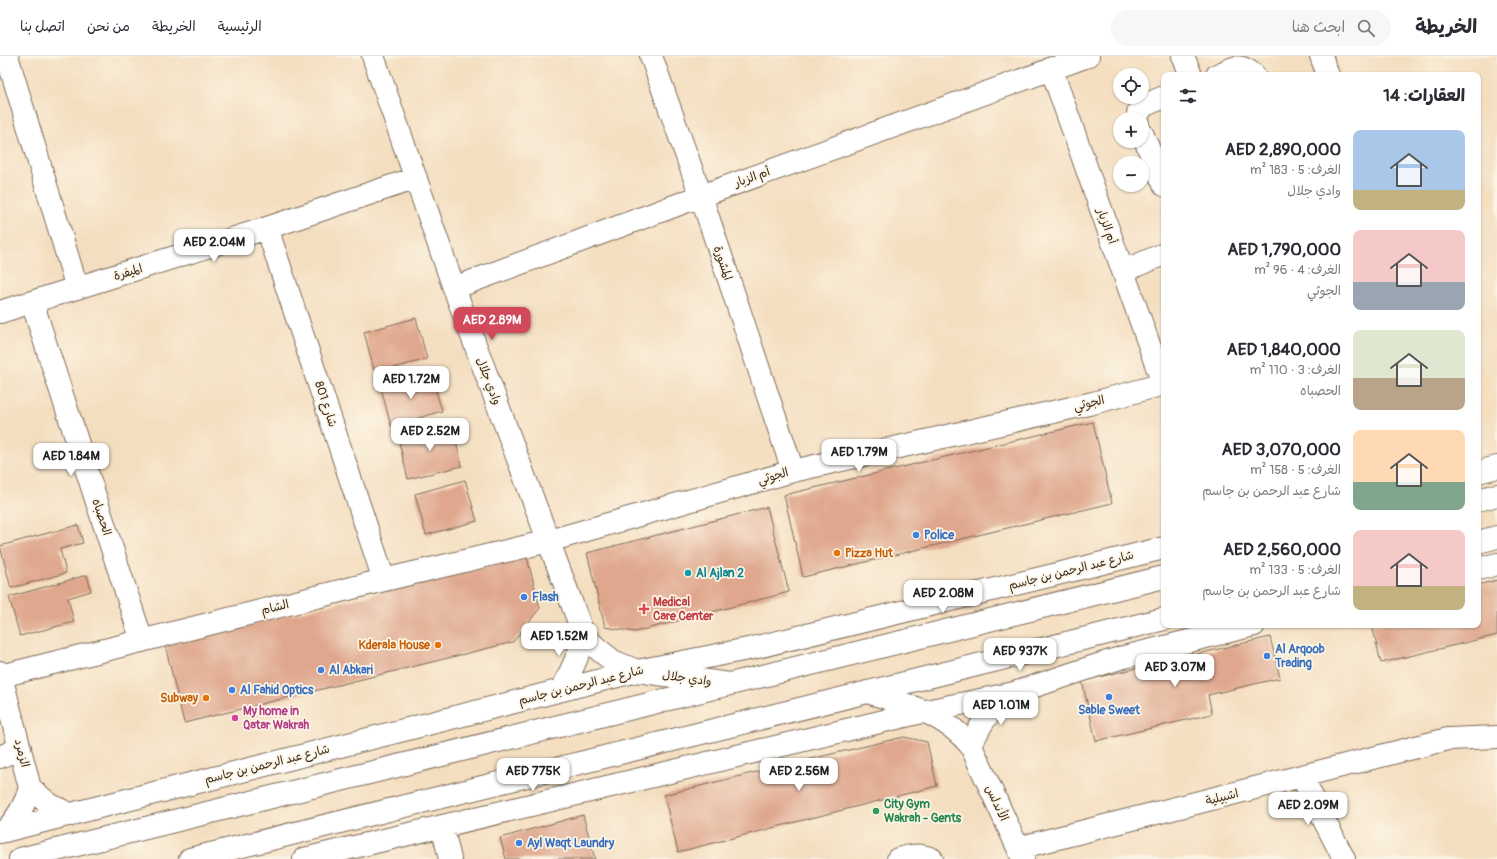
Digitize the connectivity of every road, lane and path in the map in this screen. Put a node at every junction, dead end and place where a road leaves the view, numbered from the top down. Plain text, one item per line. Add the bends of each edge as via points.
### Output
1 (8, 56) edge
2 (373, 56) edge
3 (651, 56) edge
4 (1088, 56) edge
5 (1183, 56) edge
6 (1321, 56) edge
7 (1051, 68) junction
8 (1190, 72) edge
9 (1224, 72) edge
10 (1251, 72) edge
11 (1327, 72) edge
12 (1161, 98) edge
13 (1139, 112) edge
14 (1148, 148) edge
15 (1161, 177) edge
16 (416, 178) junction
17 (701, 196) junction
18 (267, 228) junction
19 (1161, 255) edge
20 (1123, 271) junction
21 (77, 288) junction
22 (454, 288) junction
23 (32, 302) junction
24 (0, 312) edge
25 (1161, 376) edge
26 (1161, 385) edge
27 (1497, 468) edge
28 (794, 471) junction
29 (1481, 471) edge
30 (1497, 495) edge
31 (1481, 499) edge
32 (1497, 537) edge
33 (549, 540) junction
34 (1481, 541) edge
35 (1161, 549) edge
36 (1497, 564) edge
37 (1481, 568) edge
38 (1161, 578) edge
39 (384, 580) junction
40 (1161, 620) edge
41 (1242, 628) edge
42 (584, 636) junction
43 (142, 641) junction
44 (637, 671) junction
45 (1, 674) edge
46 (729, 684) junction
47 (561, 690) junction
48 (868, 692) junction
49 (1014, 693) junction
50 (926, 711) junction
51 (1497, 737) edge
52 (972, 746) junction
53 (20, 748) junction
54 (0, 757) edge
55 (1302, 777) junction
56 (30, 788) junction
57 (71, 815) junction
58 (442, 826) junction
59 (3, 831) edge
60 (1021, 853) edge
61 (20, 859) edge
62 (190, 859) edge
63 (304, 859) edge
64 (450, 859) edge
65 (898, 859) edge
66 (932, 859) edge
67 (1344, 859) edge

1 - 21 street
2 - 16 street, وادي جلال
3 - 17 street, المشورة
4 - 7 street, أم الزبار
5 - 8 street
6 - 11 street
7 - 17 street, أم الزبار
7 - 20 street, أم الزبار
9 - 10 street via 1237,66
12 - 13 street via 1145,104
14 - 15 street
16 - 18 street, الميفرة
16 - 22 street, وادي جلال
17 - 22 street, أم الزبار
17 - 28 street, المشورة
18 - 21 street, الميفرة
18 - 39 street, شارع 801
19 - 20 street
20 - 25 street, أم الزبار
21 - 23 street, الميفرة
22 - 33 street, وادي جلال
23 - 24 street, الميفرة
23 - 43 street, الحصباه
26 - 28 street, الجوثي
27 - 29 street
28 - 33 street, الجوثي
30 - 31 street
32 - 34 street
33 - 39 street, الشام
33 - 42 street, وادي جلال
35 - 44 street, شارع عبد الرحمن بن جاسم via 753,648
36 - 37 street
38 - 46 street
39 - 43 street, الشام
40 - 48 street
41 - 49 street via 1120,658
42 - 44 street, وادي جلال via 613,661
42 - 47 street via 574,667
43 - 45 street, الشام
44 - 46 street, وادي جلال
44 - 47 street, شارع عبد الرحمن بن جاسم
45 - 53 street, الزمرد
46 - 61 street
47 - 57 street, شارع عبد الرحمن بن جاسم
48 - 50 street, الأندلس
48 - 62 street
49 - 50 street
49 - 52 street via 995,707 980,725
50 - 52 street, الأندلس via 962,734
50 - 58 street
51 - 55 street, اشبيلية via 1448,739
52 - 60 street, الأندلس
53 - 54 street
53 - 56 street, الزمرد
55 - 60 street, اشبيلية
55 - 67 street
56 - 57 street via 49,804
56 - 59 street via 21,812
57 - 59 street, شارع عبد الرحمن بن جاسم
58 - 63 street
58 - 64 street
65 - 66 street via 913,855

